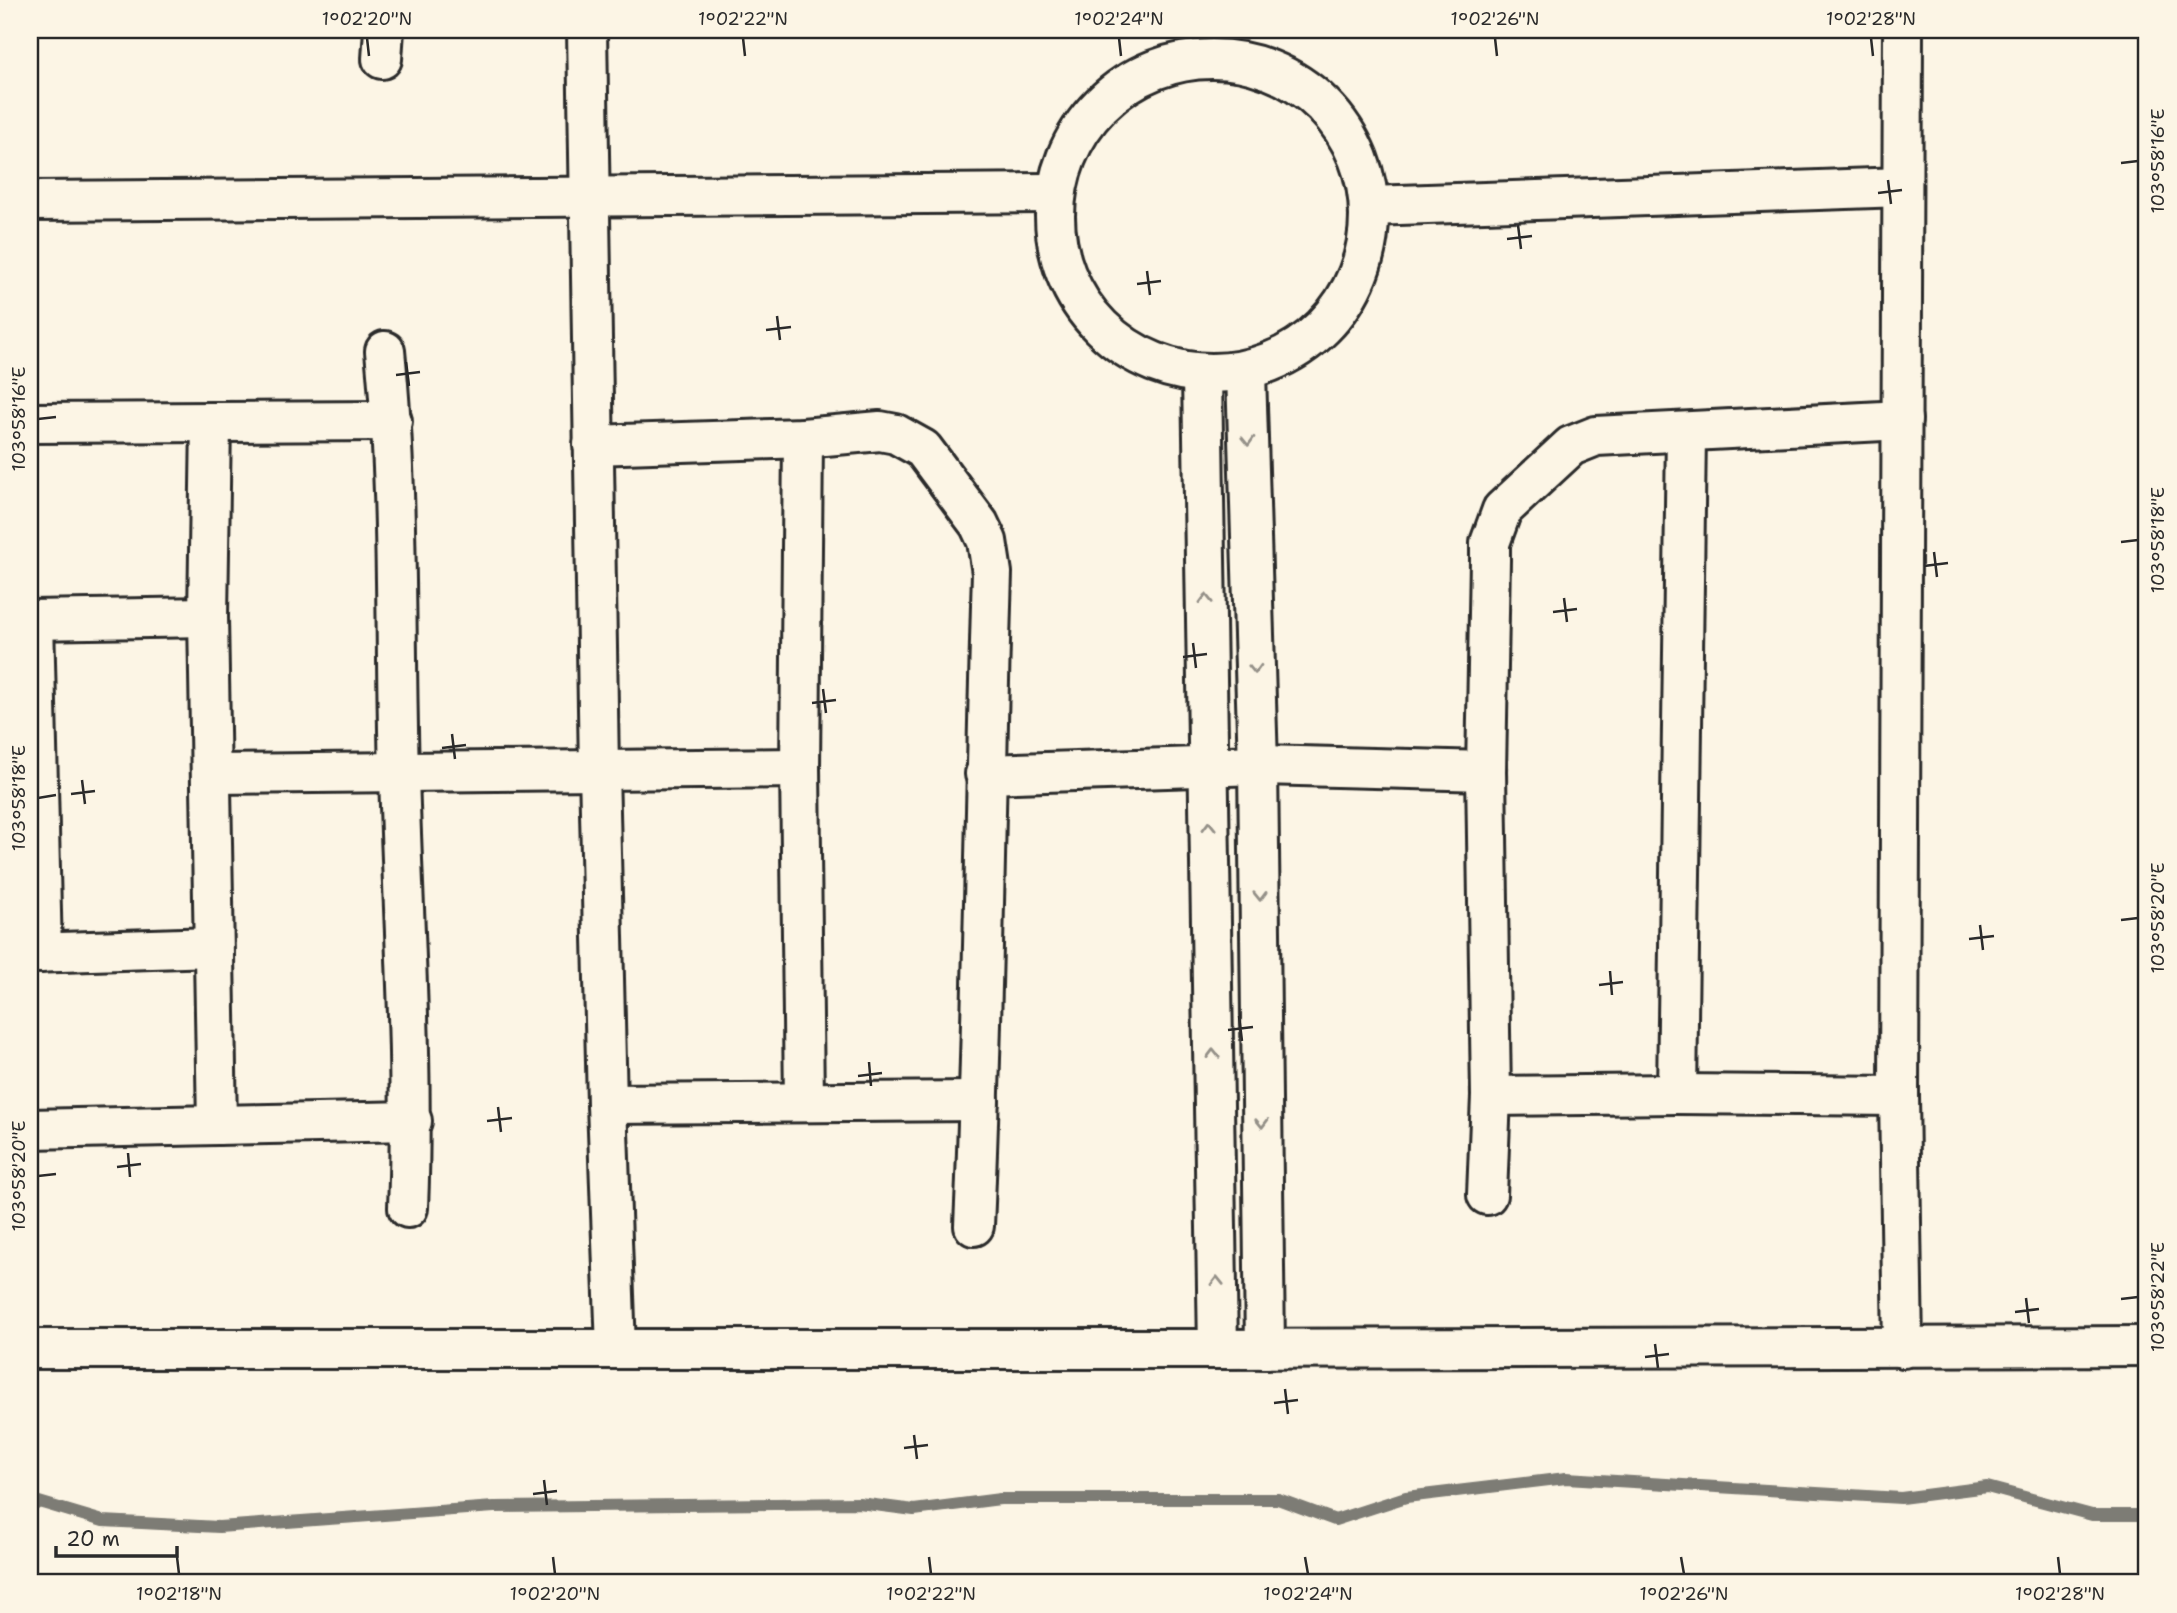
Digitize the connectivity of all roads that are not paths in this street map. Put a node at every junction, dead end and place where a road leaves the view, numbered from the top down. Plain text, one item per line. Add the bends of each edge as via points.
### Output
1 (587, 30) edge
2 (1903, 30) edge
3 (1197, 43) edge
4 (1241, 45) edge
5 (1902, 187) junction
6 (1055, 193) junction
7 (590, 195) junction
8 (30, 201) edge
9 (1371, 206) junction
10 (385, 351) dead end
11 (1246, 373) junction
12 (1202, 376) junction
13 (392, 421) junction
14 (1902, 421) junction
15 (211, 422) junction
16 (30, 424) edge
17 (1686, 433) junction
18 (803, 438) junction
19 (593, 445) junction
20 (208, 617) junction
21 (32, 620) edge
22 (1258, 765) junction
23 (800, 768) junction
24 (1209, 768) junction
25 (600, 770) junction
26 (1486, 771) junction
27 (399, 773) junction
28 (211, 774) junction
29 (985, 774) junction
30 (213, 947) junction
31 (36, 953) edge
32 (1677, 1094) junction
33 (1491, 1096) junction
34 (1899, 1096) junction
35 (979, 1101) junction
36 (804, 1102) junction
37 (607, 1104) junction
38 (412, 1121) junction
39 (217, 1125) junction
40 (30, 1129) edge
41 (1487, 1195) dead end
42 (408, 1208) dead end
43 (974, 1226) dead end
44 (2147, 1346) edge
45 (1903, 1348) junction
46 (30, 1349) edge
47 (616, 1349) junction
48 (1218, 1349) junction
49 (1265, 1349) junction

1 - 7 street
2 - 5 street
3 - 4 street
3 - 6 street via 1131,79 1080,127
4 - 9 street via 1305,86 1350,139
5 - 9 street
5 - 14 street
6 - 7 street
6 - 12 street via 1066,279 1112,338 1120,347
7 - 8 street
7 - 19 street
9 - 11 street via 1359,280 1313,340
10 - 13 street
11 - 12 street
11 -> 22 street
24 -> 12 street
13 - 15 street
13 - 27 street
14 - 17 street
14 - 34 street
15 - 16 street
15 - 20 street
17 - 26 street via 1583,440 1502,510 1490,542
17 - 32 street
18 - 19 street
18 - 23 street
18 - 29 street via 880,431 911,441 923,449 979,523 992,573
19 - 25 street
20 - 21 street
20 - 28 street
21 - 31 street
22 - 24 street
22 - 26 street
22 -> 49 street
23 - 25 street
23 - 36 street
24 - 29 street
48 -> 24 street
25 - 27 street
25 - 37 street
26 - 33 street
27 - 28 street
27 - 38 street
28 - 30 street
29 - 35 street
30 - 31 street
30 - 39 street
32 - 33 street
32 - 34 street
33 - 41 street
34 - 45 street
35 - 36 street
35 - 43 street
36 - 37 street
37 - 47 street
38 - 39 street
38 - 42 street
39 - 40 street
44 - 45 street
45 - 49 street
46 - 47 street
47 - 48 street
48 - 49 street

